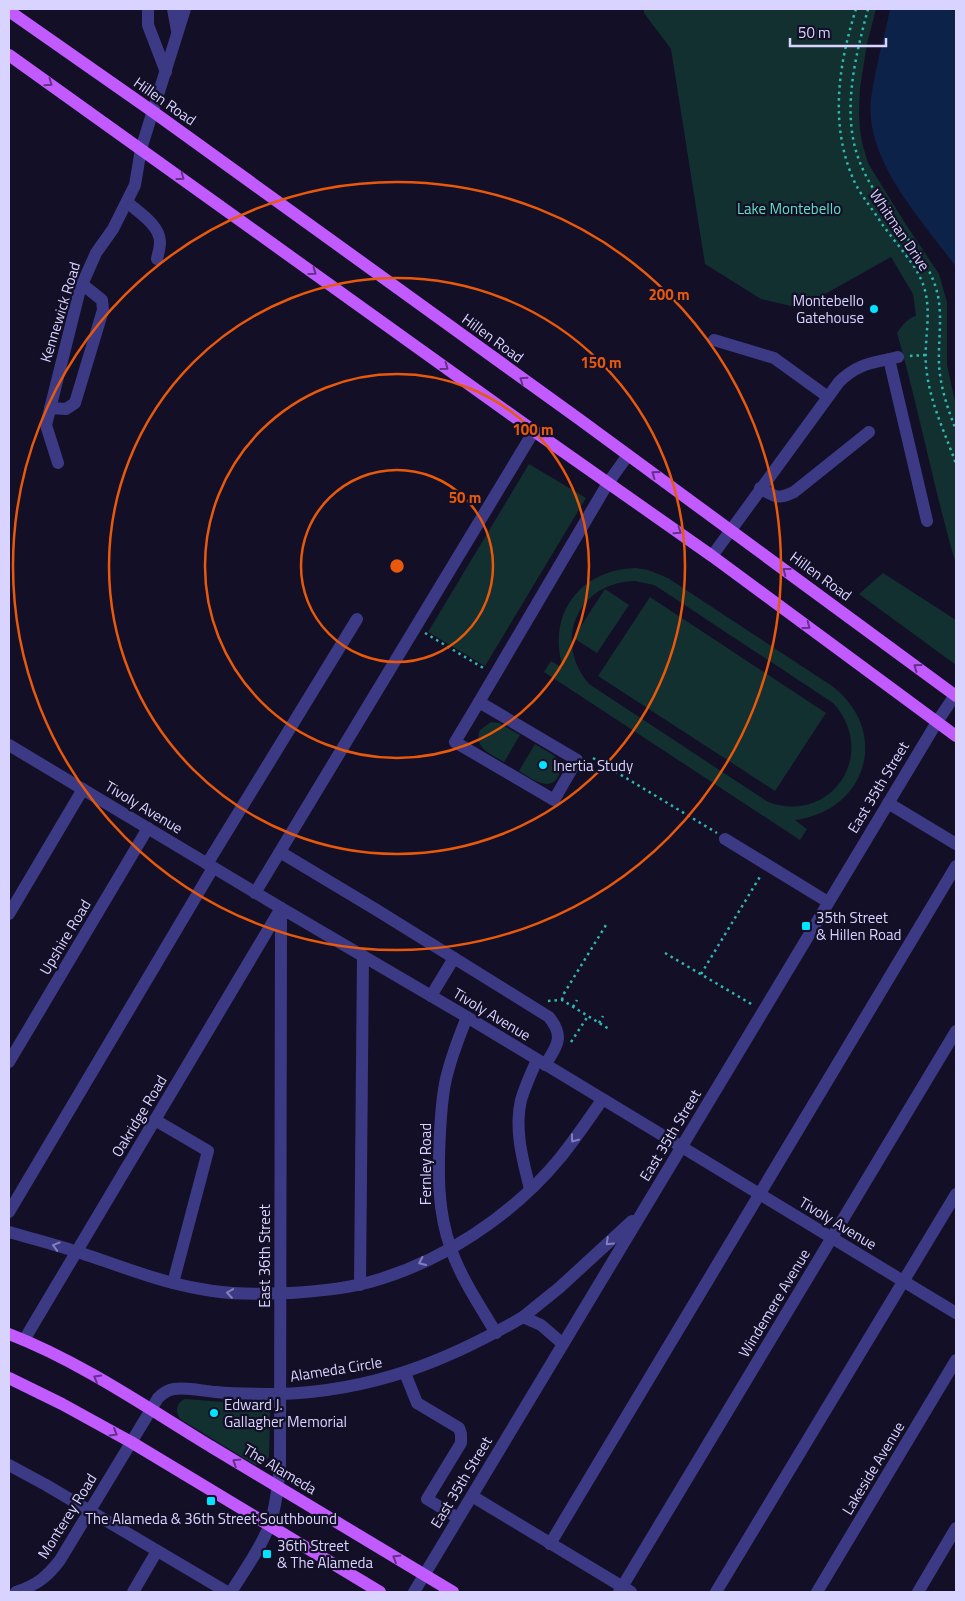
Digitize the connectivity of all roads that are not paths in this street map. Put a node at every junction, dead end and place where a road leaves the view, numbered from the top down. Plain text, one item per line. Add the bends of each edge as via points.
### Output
1 (148, 9) edge
2 (173, 9) edge
3 (185, 9) edge
4 (194, 9) edge
5 (9, 12) edge
6 (178, 34) junction
7 (9, 55) edge
8 (166, 72) junction
9 (152, 112) junction
10 (141, 149) junction
11 (127, 202) junction
12 (157, 259) dead end
13 (82, 284) junction
14 (714, 340) dead end
15 (828, 397) junction
16 (50, 408) junction
17 (534, 430) junction
18 (869, 432) dead end
19 (628, 455) junction
20 (58, 463) dead end
21 (608, 483) junction
22 (760, 488) junction
23 (927, 521) dead end
24 (731, 530) junction
25 (712, 556) junction
26 (357, 619) dead end
27 (955, 695) edge
28 (479, 702) junction
29 (937, 722) junction
30 (956, 736) edge
31 (11, 750) edge
32 (83, 789) junction
33 (888, 803) junction
34 (148, 828) junction
35 (726, 840) road end
36 (956, 844) edge
37 (280, 852) junction
38 (210, 866) junction
39 (956, 866) edge
40 (256, 893) junction
41 (828, 902) junction
42 (281, 908) junction
43 (9, 914) edge
44 (363, 956) junction
45 (454, 958) junction
46 (431, 996) junction
47 (467, 1017) junction
48 (956, 1031) edge
49 (9, 1062) edge
50 (541, 1063) junction
51 (602, 1100) junction
52 (155, 1120) junction
53 (681, 1147) junction
54 (530, 1189) junction
55 (956, 1194) edge
56 (760, 1195) junction
57 (644, 1208) junction
58 (9, 1212) edge
59 (9, 1232) edge
60 (832, 1238) junction
61 (451, 1249) junction
62 (77, 1252) junction
63 (904, 1281) junction
64 (172, 1283) junction
65 (360, 1284) junction
66 (280, 1293) junction
67 (956, 1313) edge
68 (523, 1317) junction
69 (496, 1333) junction
70 (9, 1334) edge
71 (24, 1340) junction
72 (563, 1344) junction
73 (956, 1360) edge
74 (405, 1373) junction
75 (9, 1378) edge
76 (280, 1394) junction
77 (151, 1410) junction
78 (131, 1442) junction
79 (9, 1465) edge
80 (22, 1472) junction
81 (9, 1475) edge
82 (278, 1488) junction
83 (472, 1496) junction
84 (90, 1511) junction
85 (458, 1518) junction
86 (269, 1525) junction
87 (956, 1528) edge
88 (550, 1544) junction
89 (157, 1551) junction
90 (424, 1575) junction
91 (624, 1590) edge
92 (16, 1592) edge
93 (133, 1592) edge
94 (227, 1592) edge
95 (231, 1592) edge
96 (380, 1592) edge
97 (414, 1592) edge
98 (453, 1592) edge
99 (716, 1592) edge
100 (817, 1592) edge
101 (918, 1592) edge

1 - 8 street via 148,25
2 - 6 street
3 - 6 street
4 - 6 street
5 - 9 main road, Hillen Road
6 - 8 street, Kennewick Road
7 -> 10 main road
8 - 9 street, Kennewick Road
9 - 10 street, Kennewick Road
19 -> 9 main road, Hillen Road
10 - 11 street, Kennewick Road via 135,185
10 -> 17 main road
11 - 12 street via 155,229 160,240
11 - 13 street, Kennewick Road via 114,229 96,253
13 - 16 street, Kennewick Road
13 - 16 street via 102,300 103,310 75,403 66,409
14 - 15 street via 774,358
15 - 22 street
15 - 23 street via 850,371 893,358
16 - 20 street, Kennewick Road via 46,426
17 - 21 main road
17 - 37 street
18 - 22 street via 794,492 782,498
19 - 21 street
24 -> 19 main road, Hillen Road
21 -> 25 main road
21 - 28 street
22 - 24 street
24 - 25 street
27 -> 24 main road, Hillen Road
25 -> 29 main road
26 - 38 street
27 - 29 street, East 35th Street
28 - 28 street via 455,742 554,800 577,760
29 - 30 main road
29 - 33 street, East 35th Street
31 - 32 street, Tivoly Avenue
32 - 34 street, Tivoly Avenue
32 - 43 street
33 - 36 street
33 - 41 street, East 35th Street
34 - 38 street, Tivoly Avenue
34 - 49 street, Upshire Road
35 - 41 street
37 - 40 street
37 - 45 street
38 - 40 street, Tivoly Avenue
38 - 58 street
39 - 56 street
40 - 42 street, Tivoly Avenue
41 - 53 street, East 35th Street
42 - 44 street, Tivoly Avenue
42 - 52 street, Oakridge Road
42 - 66 street, East 36th Street
44 - 46 street, Tivoly Avenue
44 - 65 street
45 - 46 street
45 - 50 street via 548,1017 558,1031 558,1040 556,1048
46 - 47 street, Tivoly Avenue
47 - 50 street, Tivoly Avenue
47 - 61 street, Fernley Road via 453,1051 446,1081 439,1149 439,1198
48 - 60 street, Windemere Avenue
50 - 51 street, Tivoly Avenue
50 - 54 street via 521,1102 519,1118 522,1161
51 - 53 street, Tivoly Avenue
51 -> 54 street via 560,1159
52 - 62 street, Oakridge Road
52 - 64 street via 208,1151
53 - 56 street, Tivoly Avenue
53 - 57 street, East 35th Street
54 - 61 street via 501,1215
55 - 63 street
56 - 60 street, Tivoly Avenue
56 - 88 street
57 -> 68 street, Alameda Circle via 566,1282
57 - 72 street, East 35th Street
62 -> 59 street
60 - 63 street, Tivoly Avenue
60 - 91 street, Windemere Avenue
61 -> 65 street via 395,1274
61 - 69 street, Fernley Road
62 - 64 street
62 - 71 street, Oakridge Road
63 - 67 street, Tivoly Avenue
63 - 99 street
66 -> 64 street via 237,1294
65 - 66 street
66 - 76 street, East 36th Street
68 - 69 street, Alameda Circle
68 - 72 street via 541,1325
69 - 74 street, Alameda Circle
70 - 71 main road, The Alameda
77 -> 71 main road, The Alameda
72 - 83 street, East 35th Street
73 - 100 street, Lakeside Avenue
74 - 76 street, Alameda Circle via 339,1388
74 - 85 street via 417,1403 459,1428 461,1442 427,1499
75 -> 78 main road
76 - 77 street, Alameda Circle via 173,1389 158,1398
76 - 82 street, East 36th Street
77 - 78 street, Alameda Circle
82 -> 77 main road, The Alameda
78 - 84 street, Monterey Road
78 - 86 main road
79 - 80 street
80 - 81 street
80 - 84 street
82 - 86 street, East 36th Street
90 -> 82 main road, The Alameda
83 - 85 street, East 35th Street
83 - 88 street
84 - 89 street
84 - 92 street, Monterey Road via 50,1573 40,1582
85 - 90 street, East 35th Street
86 - 95 street, East 36th Street
86 - 96 main road
87 - 101 street
88 - 91 street
89 - 93 street
89 - 94 street
90 - 97 street, East 35th Street
90 - 98 main road, The Alameda

